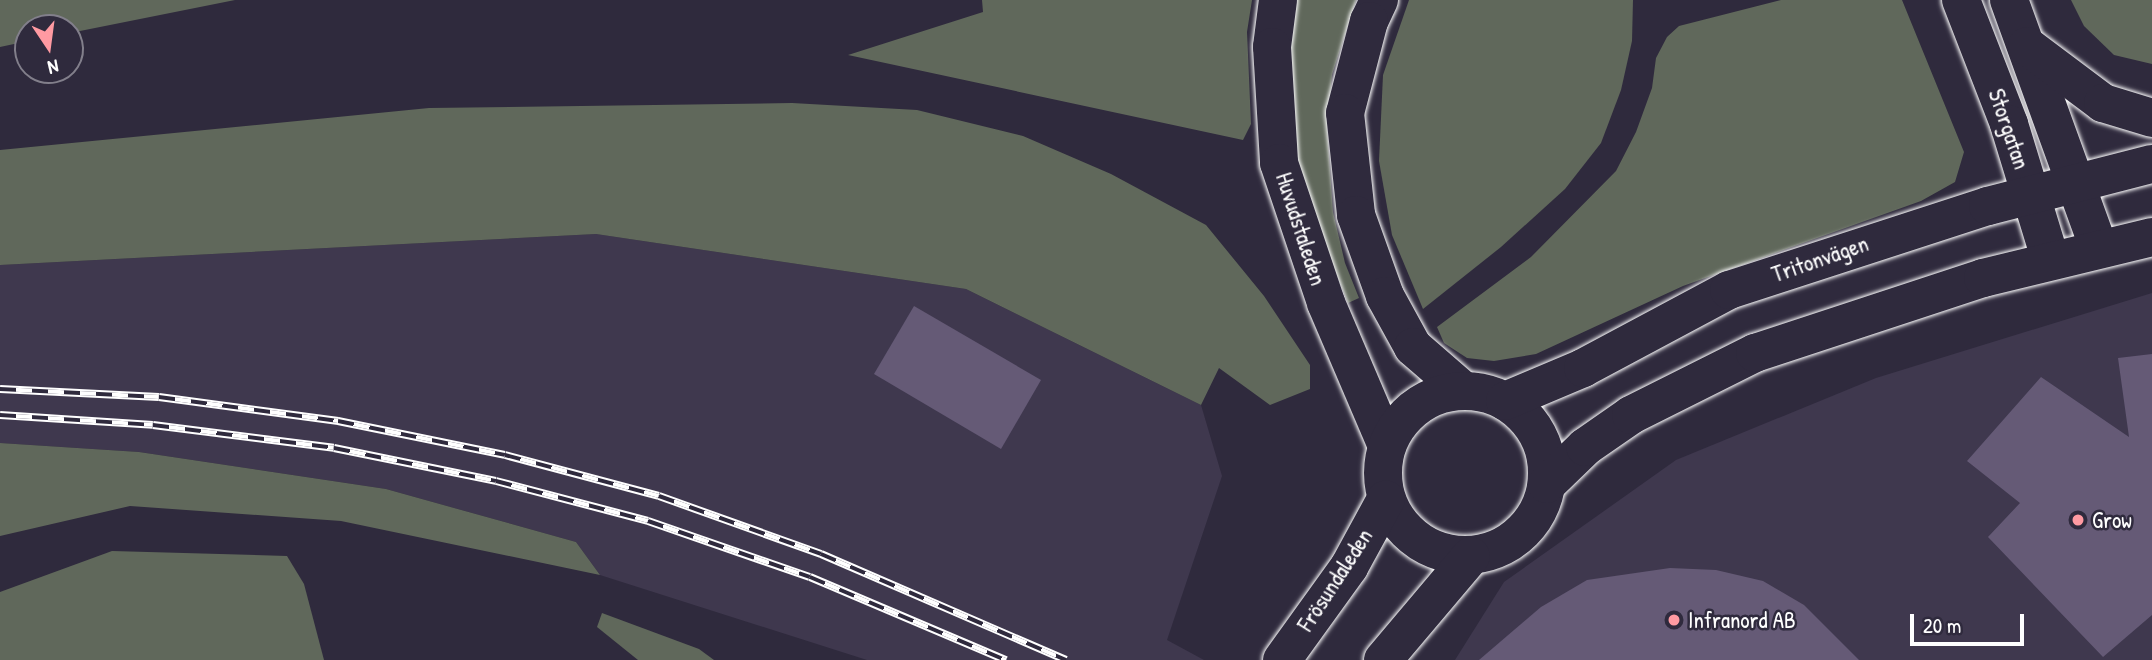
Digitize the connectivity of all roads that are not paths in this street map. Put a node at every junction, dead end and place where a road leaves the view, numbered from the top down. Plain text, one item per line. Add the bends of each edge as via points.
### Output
1 (1278, 0) edge
2 (1379, 0) edge
3 (1961, 0) edge
4 (2009, 0) edge
5 (2027, 46) junction
6 (2152, 118) edge
7 (2152, 164) edge
8 (2078, 183) junction
9 (2031, 194) junction
10 (2152, 237) edge
11 (2099, 248) junction
12 (2051, 261) junction
13 (1464, 391) junction
14 (1505, 401) junction
15 (1387, 446) junction
16 (1547, 484) junction
17 (1386, 499) junction
18 (1471, 556) junction
19 (1282, 660) edge
20 (1383, 660) edge

1 - 15 street, Huvudstaleden via 1272,47 1279,163 1326,303
2 - 13 street via 1368,21 1345,113 1356,215 1385,296 1413,347
3 - 9 street, Storgatan
4 - 5 street, Storgatan
5 - 6 street via 2103,103
5 - 8 street, Storgatan
7 - 8 street, Tritonvägen
8 - 9 street, Tritonvägen
8 - 11 street, Storgatan
9 - 12 street, Storgatan
9 - 14 street, Tritonvägen via 1729,290 1583,368
10 - 11 street
11 - 12 street
12 - 16 street via 1876,311 1755,353 1631,415 1585,447
13 - 14 street
13 - 15 street via 1419,405 1399,422
14 - 16 street via 1538,435 1546,456
15 - 17 street via 1382,472
16 - 18 street via 1539,511 1522,534 1498,549
17 - 18 street via 1398,523 1418,542 1443,553
17 - 19 street, Frösundaleden via 1349,567
18 - 20 street

